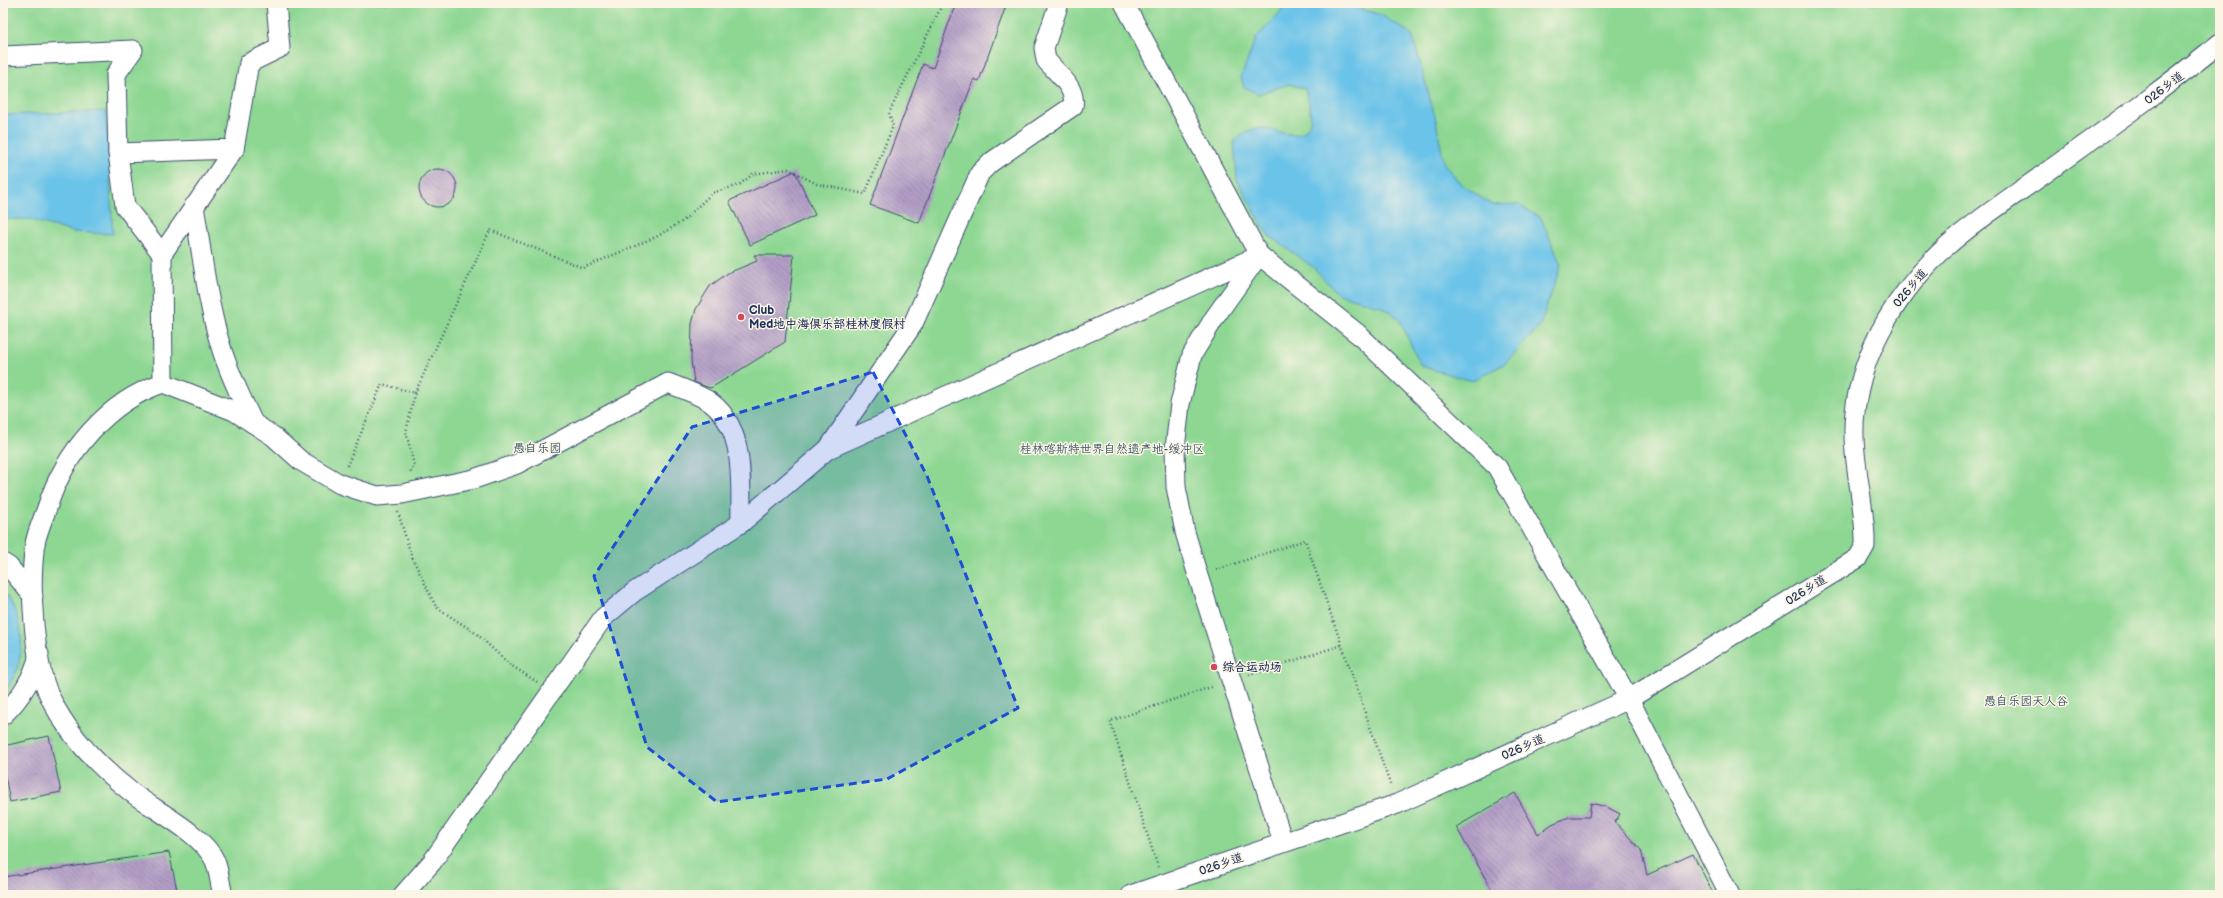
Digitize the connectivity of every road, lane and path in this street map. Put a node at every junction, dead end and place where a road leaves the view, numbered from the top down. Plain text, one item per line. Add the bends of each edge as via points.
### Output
1 (276, 3) edge
2 (943, 3) edge
3 (1058, 3) edge
4 (1124, 3) edge
5 (2220, 44) edge
6 (3, 56) edge
7 (234, 149) junction
8 (118, 153) junction
9 (194, 206) junction
10 (162, 254) junction
11 (1259, 255) junction
12 (163, 383) junction
13 (415, 393) junction
14 (253, 424) junction
15 (828, 449) junction
16 (340, 484) junction
17 (402, 494) junction
18 (741, 523) junction
19 (3, 563) edge
20 (1198, 576) junction
21 (33, 596) junction
22 (1342, 645) junction
23 (39, 651) junction
24 (1232, 680) junction
25 (552, 693) junction
26 (1629, 699) junction
27 (3, 715) edge
28 (1397, 804) junction
29 (1283, 842) junction
30 (1163, 884) junction
31 (223, 895) edge
32 (403, 895) edge
33 (1131, 895) edge
34 (1730, 895) edge

1 - 7 street via 280,48 249,63
2 - 13 path via 889,113 893,126 865,194 817,184 788,169 753,174 739,185 712,193 684,222 658,236 582,268 490,230
3 - 15 street via 1044,55 1072,90 1073,106 986,166 980,173 913,324
4 - 11 street
5 - 26 street, 026乡道 via 2166,88 1948,245 1894,307 1866,362 1854,414 1865,538 1865,546 1858,558
6 - 8 street via 133,50 116,74
7 - 8 street
7 - 9 street
8 - 10 street via 125,206
9 - 10 street
9 - 14 street via 221,348
10 - 12 street
11 - 15 street
11 - 20 street via 1215,317 1192,355 1180,404 1176,486 1185,532
11 - 26 street via 1358,334 1497,466
12 - 14 street via 234,411
12 - 21 street via 125,400 89,434 71,456 54,484 35,544
13 - 16 path via 382,384
13 - 17 path via 406,432 414,465 403,486
14 - 16 street via 273,436 301,462
15 - 18 street
16 - 17 street via 377,496
17 - 18 street via 474,478 517,464 668,383 708,401 726,419 734,435 739,461
17 - 25 path via 398,512 411,555 436,607 477,634 509,664
18 - 25 street via 634,592 603,618
19 - 21 street via 10,567
20 - 22 path via 1305,540
20 - 24 street
21 - 23 street via 34,626
22 - 24 path
22 - 28 path
23 - 27 street via 36,668 15,702
23 - 31 street via 48,691 69,728 106,771 207,847 215,861
24 - 29 street
24 - 30 path via 1110,721
25 - 32 street via 432,862
26 - 28 street, 026乡道
26 - 34 street
28 - 29 street, 026乡道
29 - 30 street, 026乡道
30 - 33 street, 026乡道

